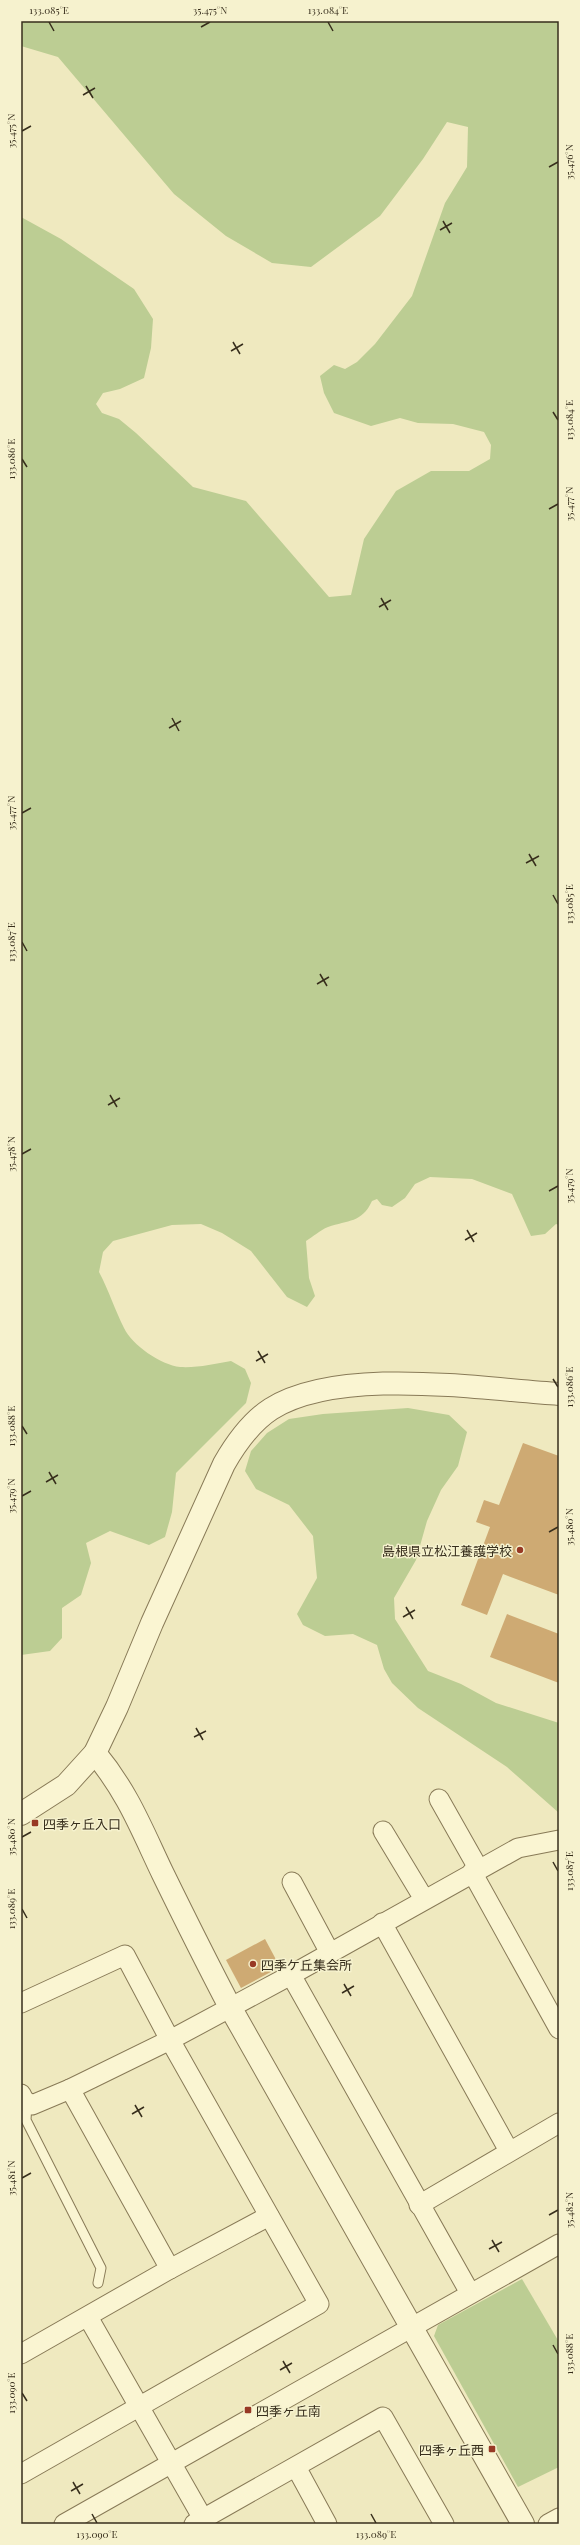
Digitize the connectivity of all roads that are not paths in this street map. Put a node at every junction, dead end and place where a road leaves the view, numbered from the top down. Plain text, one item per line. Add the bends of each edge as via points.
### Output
1 (559, 1394) edge
2 (95, 1753) junction
3 (439, 1799) dead end
4 (21, 1814) edge
5 (383, 1831) dead end
6 (559, 1840) edge
7 (475, 1870) junction
8 (292, 1882) dead end
9 (424, 1899) junction
10 (382, 1923) junction
11 (330, 1952) junction
12 (292, 1975) junction
13 (21, 2004) edge
14 (230, 2007) junction
15 (559, 2029) edge
16 (170, 2040) junction
17 (70, 2089) junction
18 (24, 2099) edge
19 (559, 2123) edge
20 (509, 2152) junction
21 (419, 2205) junction
22 (269, 2216) junction
23 (559, 2244) edge
24 (170, 2269) junction
25 (98, 2283) dead end
26 (470, 2293) junction
27 (88, 2317) junction
28 (411, 2328) junction
29 (21, 2354) edge
30 (140, 2408) junction
31 (171, 2464) junction
32 (296, 2467) junction
33 (21, 2474) edge
34 (559, 2518) edge
35 (201, 2522) edge
36 (64, 2524) edge
37 (327, 2524) edge
38 (444, 2524) edge
39 (523, 2524) edge
40 (548, 2524) edge

1 - 2 street via 413,1385 346,1385 314,1391 270,1409 235,1445 224,1464
2 - 4 street via 66,1784
2 - 14 street via 122,1788 134,1810
3 - 7 street
5 - 9 street
6 - 7 street via 518,1848
7 - 9 street
7 - 15 street
8 - 11 street
9 - 10 street
10 - 11 street
10 - 20 street
11 - 12 street
12 - 14 street
12 - 21 street
13 - 16 street via 126,1956
14 - 16 street
14 - 28 street
16 - 17 street
16 - 22 street
17 - 18 street via 37,2104
17 - 24 street
18 - 25 lane via 26,2120 100,2264
19 - 20 street
20 - 21 street
21 - 26 street
22 - 24 street
22 - 30 street via 319,2304
23 - 26 street
24 - 27 street
26 - 28 street
27 - 29 street
27 - 30 street
28 - 31 street
28 - 39 street
30 - 31 street
30 - 33 street
31 - 35 street
31 - 36 street
32 - 35 street
32 - 37 street
32 - 38 street via 383,2417
34 - 40 street

